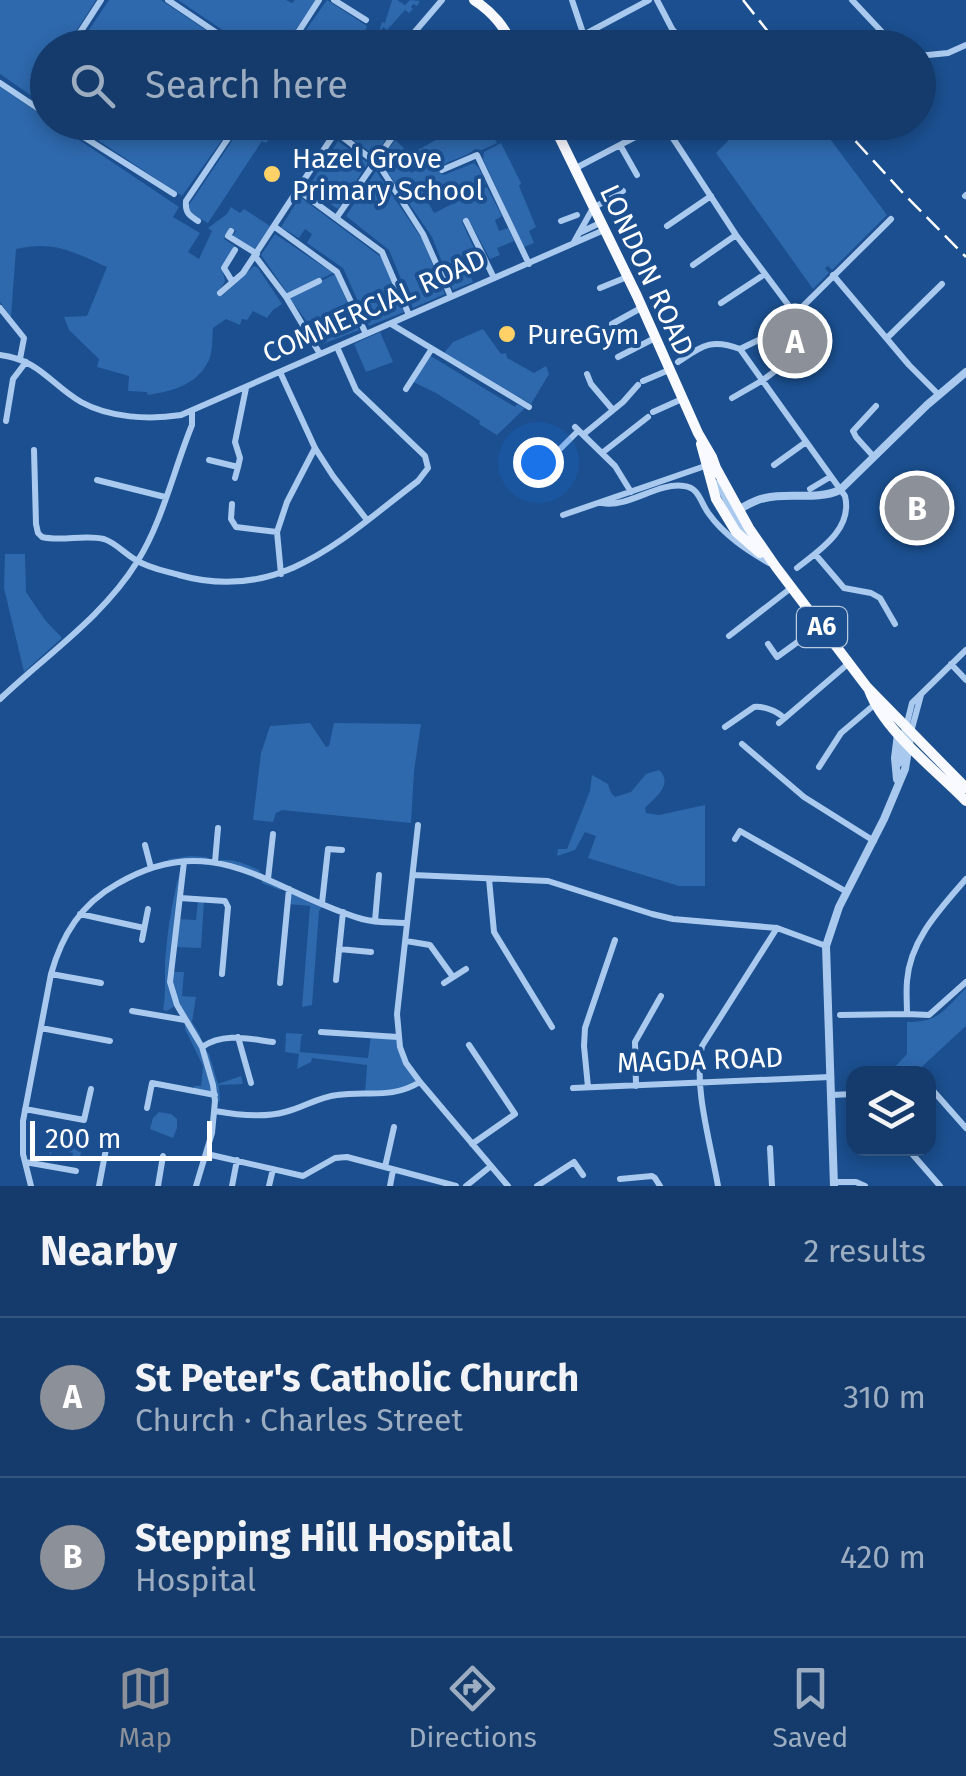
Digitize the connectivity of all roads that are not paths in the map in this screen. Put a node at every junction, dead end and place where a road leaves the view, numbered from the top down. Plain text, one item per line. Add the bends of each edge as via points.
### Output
1 (102, 0) edge
2 (168, 0) edge
3 (319, 0) edge
4 (334, 0) edge
5 (442, 0) edge
6 (474, 0) edge
7 (572, 0) edge
8 (649, 0) edge
9 (657, 0) edge
10 (852, 0) edge
11 (366, 20) dead end
12 (82, 30) edge
13 (213, 30) edge
14 (300, 30) edge
15 (416, 30) edge
16 (505, 30) edge
17 (581, 30) edge
18 (594, 30) edge
19 (673, 30) edge
20 (880, 30) edge
21 (966, 44) edge
22 (936, 54) edge
23 (0, 84) edge
24 (30, 103) edge
25 (88, 140) edge
26 (227, 140) edge
27 (331, 140) edge
28 (347, 140) edge
29 (390, 140) edge
30 (561, 140) edge
31 (629, 140) edge
32 (675, 140) edge
33 (620, 146) junction
34 (374, 160) junction
35 (574, 169) junction
36 (442, 170) dead end
37 (637, 175) dead end
38 (298, 190) junction
39 (624, 190) dead end
40 (174, 194) dead end
41 (710, 196) junction
42 (593, 208) junction
43 (577, 215) dead end
44 (337, 217) junction
45 (891, 219) dead end
46 (561, 220) dead end
47 (198, 221) dead end
48 (466, 222) dead end
49 (602, 226) junction
50 (667, 226) dead end
51 (275, 227) junction
52 (231, 231) dead end
53 (578, 234) junction
54 (736, 235) junction
55 (574, 243) junction
56 (235, 250) dead end
57 (256, 255) junction
58 (529, 264) junction
59 (693, 265) dead end
60 (765, 274) junction
61 (833, 275) junction
62 (627, 277) junction
63 (494, 278) junction
64 (232, 281) junction
65 (319, 281) dead end
66 (942, 284) dead end
67 (600, 288) dead end
68 (220, 293) dead end
69 (286, 297) junction
70 (451, 297) junction
71 (721, 303) dead end
72 (0, 308) edge
73 (642, 308) junction
74 (794, 314) junction
75 (410, 315) junction
76 (390, 324) junction
77 (612, 324) dead end
78 (366, 334) junction
79 (656, 338) junction
80 (887, 338) junction
81 (337, 347) junction
82 (740, 349) junction
83 (431, 350) junction
84 (320, 354) junction
85 (0, 355) edge
86 (618, 357) dead end
87 (791, 359) dead end
88 (23, 360) junction
89 (674, 366) junction
90 (280, 372) junction
91 (966, 372) edge
92 (587, 374) dead end
93 (763, 380) junction
94 (590, 384) junction
95 (246, 387) junction
96 (406, 388) dead end
97 (582, 388) dead end
98 (5, 389) edge
99 (938, 395) junction
100 (732, 398) dead end
101 (682, 399) junction
102 (876, 406) dead end
103 (530, 407) dead end
104 (612, 410) junction
105 (192, 411) junction
106 (182, 415) junction
107 (6, 421) dead end
108 (579, 431) junction
109 (186, 439) junction
110 (806, 442) junction
111 (315, 448) junction
112 (35, 450) dead end
113 (602, 453) junction
114 (553, 456) dead end
115 (874, 457) junction
116 (208, 460) dead end
117 (774, 465) dead end
118 (712, 466) junction
119 (238, 467) junction
120 (830, 477) junction
121 (235, 478) dead end
122 (98, 480) dead end
123 (810, 489) dead end
124 (840, 490) junction
125 (632, 495) junction
126 (779, 496) junction
127 (165, 497) junction
128 (761, 498) junction
129 (232, 504) dead end
130 (733, 511) junction
131 (563, 515) dead end
132 (710, 516) junction
133 (367, 520) junction
134 (748, 528) junction
135 (277, 532) junction
136 (815, 554) junction
137 (138, 562) junction
138 (776, 567) junction
139 (797, 568) dead end
140 (281, 574) junction
141 (792, 588) junction
142 (894, 624) dead end
143 (821, 625) junction
144 (729, 636) dead end
145 (768, 644) dead end
146 (966, 650) edge
147 (849, 663) junction
148 (952, 664) junction
149 (966, 680) edge
150 (867, 687) junction
151 (921, 694) junction
152 (0, 699) edge
153 (912, 703) junction
154 (874, 705) junction
155 (896, 707) junction
156 (725, 727) dead end
157 (905, 736) junction
158 (742, 744) dead end
159 (929, 764) junction
160 (819, 767) dead end
161 (901, 768) junction
162 (966, 788) edge
163 (966, 802) edge
164 (418, 825) dead end
165 (218, 828) dead end
166 (272, 834) dead end
167 (735, 839) dead end
168 (874, 841) junction
169 (144, 845) dead end
170 (342, 850) dead end
171 (184, 862) junction
172 (215, 862) junction
173 (151, 868) junction
174 (379, 875) dead end
175 (414, 875) junction
176 (268, 879) junction
177 (489, 879) junction
178 (966, 880) edge
179 (289, 889) junction
180 (847, 892) junction
181 (180, 898) junction
182 (322, 903) junction
183 (148, 909) dead end
184 (343, 912) junction
185 (80, 914) junction
186 (375, 921) junction
187 (407, 922) junction
188 (144, 928) junction
189 (777, 928) junction
190 (142, 940) dead end
191 (615, 940) dead end
192 (406, 941) junction
193 (826, 946) junction
194 (340, 950) junction
195 (371, 952) dead end
196 (466, 970) dead end
197 (52, 974) junction
198 (222, 974) dead end
199 (453, 977) junction
200 (336, 980) dead end
201 (444, 982) dead end
202 (966, 982) edge
203 (101, 983) dead end
204 (280, 983) dead end
205 (660, 996) dead end
206 (132, 1011) dead end
207 (908, 1014) junction
208 (840, 1015) dead end
209 (185, 1020) junction
210 (41, 1028) junction
211 (552, 1028) dead end
212 (321, 1032) dead end
213 (238, 1037) junction
214 (398, 1037) junction
215 (110, 1042) dead end
216 (273, 1042) dead end
217 (469, 1045) dead end
218 (202, 1047) junction
219 (830, 1077) junction
220 (420, 1082) junction
221 (251, 1083) dead end
222 (700, 1084) junction
223 (636, 1086) junction
224 (573, 1088) dead end
225 (588, 1088) junction
226 (91, 1089) dead end
227 (846, 1094) edge
228 (936, 1094) edge
229 (831, 1095) junction
230 (214, 1096) junction
231 (147, 1108) dead end
232 (25, 1109) junction
233 (215, 1111) junction
234 (394, 1127) dead end
235 (966, 1128) edge
236 (472, 1144) junction
237 (770, 1148) dead end
238 (106, 1150) dead end
239 (207, 1154) junction
240 (163, 1156) dead end
241 (914, 1156) edge
242 (237, 1160) junction
243 (25, 1162) junction
244 (491, 1166) junction
245 (273, 1169) junction
246 (389, 1169) junction
247 (76, 1171) dead end
248 (583, 1176) dead end
249 (620, 1179) dead end
250 (834, 1184) edge
251 (31, 1186) edge
252 (99, 1186) edge
253 (158, 1186) edge
254 (196, 1186) edge
255 (232, 1186) edge
256 (269, 1186) edge
257 (390, 1186) edge
258 (456, 1186) edge
259 (466, 1186) edge
260 (508, 1186) edge
261 (538, 1186) edge
262 (660, 1186) edge
263 (718, 1186) edge
264 (772, 1186) edge
265 (865, 1186) edge
266 (940, 1186) edge

1 - 12 street
2 - 13 street
3 - 14 street
4 - 11 street
5 - 15 street
6 - 16 highway
7 - 17 street
8 - 18 street
9 - 19 street
10 - 20 street
21 - 22 street
23 - 24 street
25 - 40 street
26 - 47 street via 186,201
27 - 38 street
28 - 34 street
29 - 34 street
30 - 35 highway, LONDON ROAD / A6
31 - 33 street
32 - 41 street
33 - 35 street
33 - 37 street
34 - 44 street
34 - 70 street via 423,234
35 - 42 highway, LONDON ROAD / A6
36 - 58 street via 477,155
38 - 44 street
38 - 51 street
39 - 42 street
41 - 50 street
41 - 54 street
42 - 49 highway, LONDON ROAD / A6
42 - 53 street
43 - 46 street
44 - 75 street via 382,252
45 - 61 street
48 - 63 street
49 - 53 street
49 - 55 street, COMMERCIAL ROAD
49 - 62 highway, LONDON ROAD / A6
51 - 57 street
51 - 78 street via 337,272
52 - 57 street via 228,236
53 - 55 street
54 - 59 street
54 - 60 street
55 - 58 street, COMMERCIAL ROAD
56 - 64 street via 224,268
57 - 64 street
57 - 69 street
58 - 63 street, COMMERCIAL ROAD
60 - 71 street
60 - 74 street
61 - 74 street
61 - 80 street
62 - 67 street
62 - 73 highway, LONDON ROAD / A6
63 - 70 street, COMMERCIAL ROAD
64 - 68 street
65 - 69 street
66 - 80 street
69 - 84 street
70 - 75 street, COMMERCIAL ROAD
72 - 88 street via 24,338
73 - 77 street
73 - 79 highway, LONDON ROAD / A6
74 - 82 street via 779,330
75 - 76 street, COMMERCIAL ROAD
76 - 78 street, COMMERCIAL ROAD
76 - 83 street
78 - 81 street, COMMERCIAL ROAD
79 - 86 street
79 - 89 highway, LONDON ROAD / A6
80 - 99 street
81 - 84 street, COMMERCIAL ROAD
81 - 133 street via 356,390 428,461 418,481
82 - 89 street via 711,344
82 - 93 street
83 - 96 street
83 - 103 street
84 - 90 street, COMMERCIAL ROAD
85 - 88 street
87 - 93 street
88 - 98 street
88 - 106 street via 90,406 134,416
89 - 101 highway, LONDON ROAD / A6
89 - 104 street via 641,383
90 - 95 street, COMMERCIAL ROAD
90 - 111 street
91 - 99 street
92 - 94 street
93 - 100 street
93 - 110 street
94 - 97 street
94 - 104 street
95 - 105 street, COMMERCIAL ROAD
95 - 119 street via 235,442
98 - 107 street
99 - 115 street
101 - 113 street via 650,414
101 - 118 highway, LONDON ROAD / A6
102 - 115 street via 853,430
104 - 108 street
105 - 106 street, COMMERCIAL ROAD
105 - 109 street
106 - 109 street
108 - 113 street
108 - 114 street
109 - 127 street
110 - 117 street
110 - 120 street
111 - 133 street
111 - 135 street
112 - 137 street via 38,532 49,539 107,540
113 - 125 street
115 - 124 street
116 - 119 street
118 - 125 street
118 - 130 highway, A6 via 716,498
119 - 121 street
120 - 123 street
120 - 124 street
122 - 127 street
124 - 126 street
124 - 136 street via 846,517
125 - 131 street
125 - 132 street via 687,486
126 - 128 street
126 - 130 street via 759,495
127 - 137 street
128 - 130 street
128 - 134 street via 750,509
129 - 135 street via 236,527
130 - 132 street
130 - 134 highway, A6
130 - 138 highway, A6 via 736,532
132 - 138 street
133 - 140 street
134 - 138 highway, A6
135 - 140 street
136 - 139 street
136 - 142 street via 844,588 880,598
137 - 140 street via 219,582
137 - 152 street via 95,612
138 - 141 highway, A6
141 - 143 highway, A6
141 - 144 street
143 - 145 street via 777,657
143 - 147 highway, A6
146 - 148 street
147 - 150 highway, A6
147 - 156 street via 782,721 754,707
148 - 149 street
148 - 151 street
150 - 154 highway, A6
150 - 155 highway, A6
151 - 153 street
151 - 157 street
153 - 155 street
153 - 157 street
154 - 157 highway, A6
154 - 160 street via 842,733
155 - 157 highway, A6
157 - 159 highway, A6
157 - 161 street
157 - 162 highway, A6
158 - 168 street via 804,797
159 - 161 street
159 - 163 highway, A6
161 - 168 street
164 - 175 street
165 - 172 street
166 - 176 street
167 - 180 street via 740,832
168 - 180 street
169 - 173 street
170 - 182 street via 328,849
171 - 172 street
171 - 173 street
171 - 181 street
172 - 176 street
173 - 185 street via 104,891
174 - 186 street
175 - 177 street
175 - 187 street
176 - 179 street
177 - 189 street via 556,883 673,919
177 - 211 street via 494,932
178 - 207 street via 918,940 907,980
179 - 182 street
179 - 204 street
180 - 193 street
181 - 198 street via 228,907
181 - 209 street via 170,982
182 - 184 street
183 - 188 street
184 - 186 street
184 - 194 street
185 - 188 street
185 - 197 street
186 - 187 street
187 - 192 street
188 - 190 street
189 - 193 street
189 - 222 street via 702,1046
191 - 225 street via 586,1028
192 - 199 street via 430,945
192 - 214 street
193 - 219 street
194 - 195 street
194 - 200 street
196 - 199 street
197 - 203 street
197 - 210 street
199 - 201 street
202 - 207 street via 929,1015
205 - 223 street via 635,1042
206 - 209 street
207 - 208 street
209 - 218 street
210 - 215 street
210 - 232 street
212 - 214 street
213 - 216 street
213 - 218 street
213 - 221 street
214 - 220 street
217 - 236 street via 515,1114
218 - 230 street
219 - 222 street, MAGDA ROAD
219 - 229 street
220 - 233 street via 390,1094 333,1095 274,1114
220 - 236 street
222 - 223 street, MAGDA ROAD
222 - 263 street
223 - 225 street, MAGDA ROAD
224 - 225 street, MAGDA ROAD
226 - 232 street via 84,1120
227 - 229 street
228 - 235 street
229 - 250 street
230 - 231 street via 152,1084
230 - 233 street
232 - 243 street
233 - 239 street
234 - 246 street
236 - 244 street
237 - 264 street
238 - 252 street
239 - 242 street
239 - 254 street
240 - 253 street
241 - 266 street
242 - 245 street
242 - 255 street
243 - 247 street
243 - 251 street
244 - 259 street
244 - 260 street
245 - 246 street via 303,1176 347,1157
245 - 256 street
246 - 257 street
246 - 258 street
248 - 261 street via 574,1162
249 - 262 street via 652,1176
250 - 265 street

